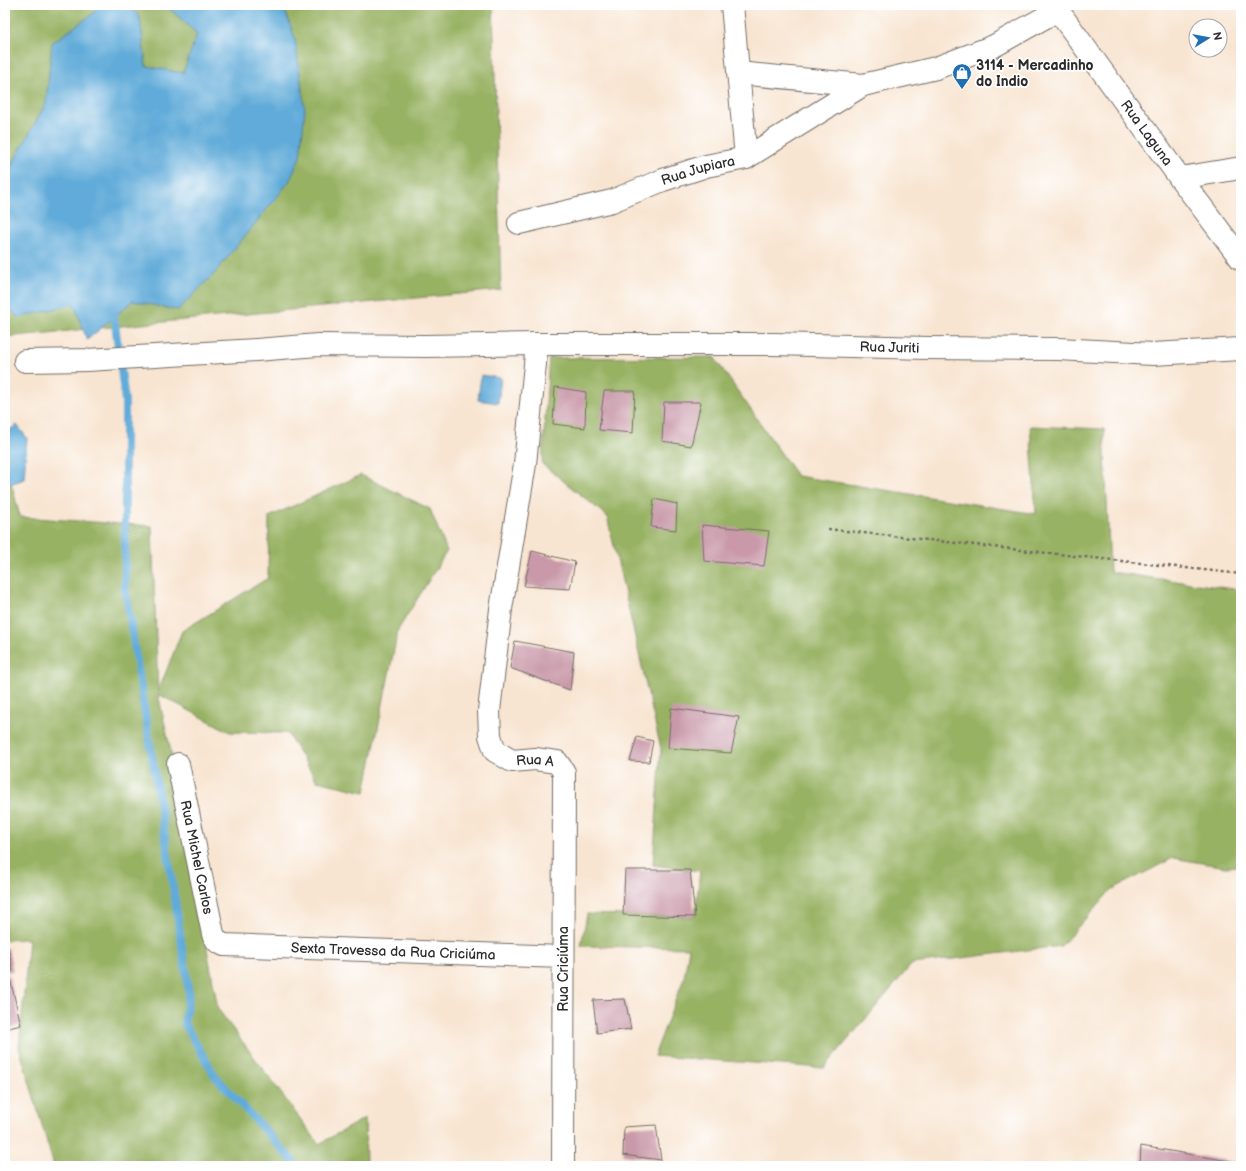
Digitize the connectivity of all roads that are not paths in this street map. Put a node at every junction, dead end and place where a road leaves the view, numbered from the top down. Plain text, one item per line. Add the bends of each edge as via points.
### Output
1 (732, 5) edge
2 (1056, 7) edge
3 (738, 73) junction
4 (863, 85) junction
5 (746, 158) junction
6 (1241, 168) edge
7 (1180, 178) junction
8 (519, 223) dead end
9 (1241, 259) edge
10 (537, 344) junction
11 (1241, 349) edge
12 (25, 361) dead end
13 (178, 764) dead end
14 (564, 772) joint
15 (224, 945) joint
16 (563, 957) junction
17 (563, 1166) edge

1 - 3 street
2 - 4 street, Rua Jupiara via 994,46 936,68
2 - 7 street, Rua Laguna
3 - 4 street, Rua Jupiara
3 - 5 street
4 - 5 street, Rua Jupiara
5 - 8 street, Rua Jupiara via 706,166 612,201
6 - 7 street
7 - 9 street, Rua Laguna
10 - 11 street, Rua Juriti via 1058,349 1153,354
10 - 12 street, Rua Juriti via 318,345 87,360
10 - 14 street, Rua A via 525,464 501,608 490,711 490,736 495,751 512,760 535,759 557,762
13 - 15 street, Rua Michel Carlos via 213,934 217,941
14 - 16 street, Rua Criciúma
15 - 16 street, Sexta Travessa da Rua Criciúma
16 - 17 street, Rua Criciúma

